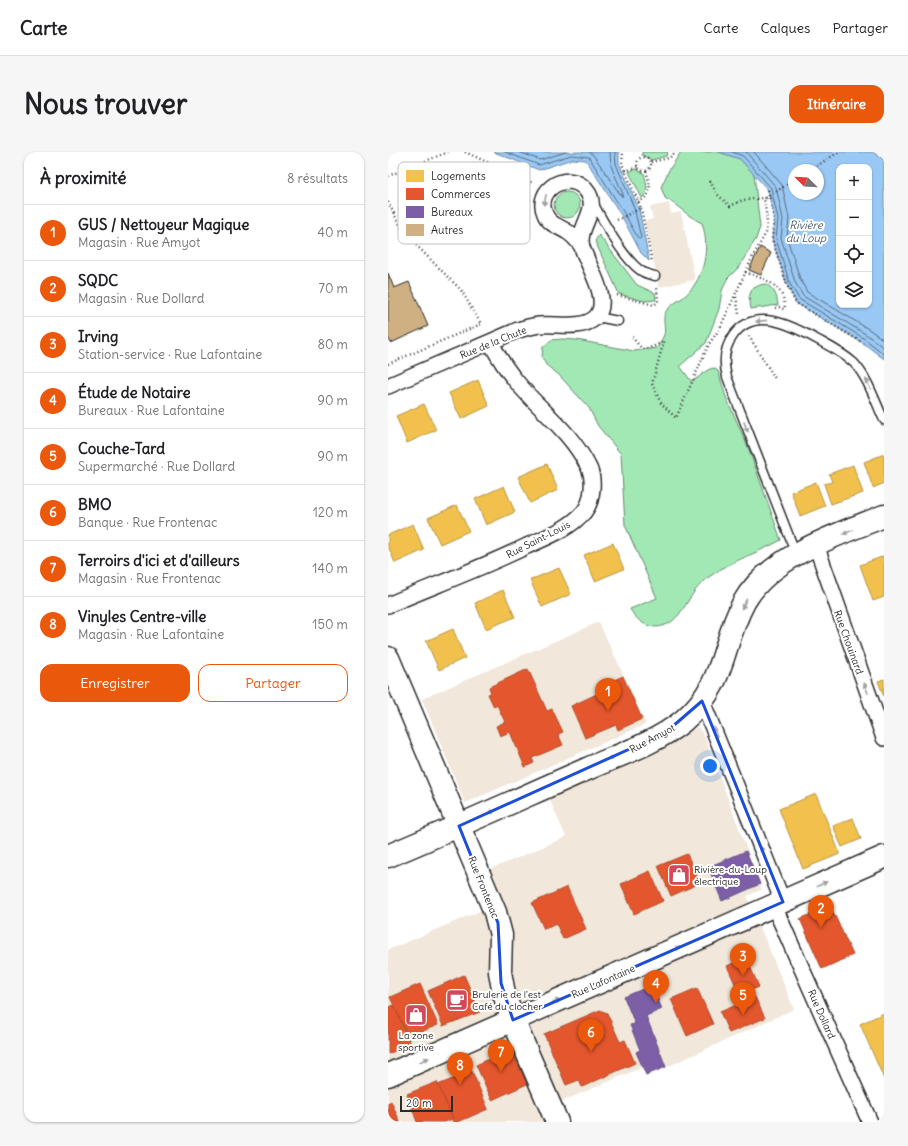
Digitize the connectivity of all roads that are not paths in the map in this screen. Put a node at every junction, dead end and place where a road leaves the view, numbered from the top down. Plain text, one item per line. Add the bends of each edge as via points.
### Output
1 (591, 201) junction
2 (581, 245) junction
3 (655, 276) dead end
4 (597, 317) junction
5 (618, 321) dead end
6 (491, 343) junction
7 (388, 386) edge
8 (884, 420) edge
9 (884, 516) edge
10 (816, 546) junction
11 (796, 555) junction
12 (388, 605) edge
13 (388, 658) edge
14 (702, 701) junction
15 (884, 738) edge
16 (459, 826) junction
17 (388, 856) edge
18 (884, 857) edge
19 (778, 904) junction
20 (513, 1020) junction
21 (388, 1075) edge
22 (557, 1122) edge
23 (870, 1122) edge

1 - 2 street via 590,214 580,234
1 -> 2 street via 586,189 572,181 556,184 548,190 543,204 546,216 554,225 572,235
1 - 3 lane via 636,267
2 - 4 street via 601,296 601,308
4 - 5 lane
4 - 6 street, Rue de la Chute via 583,324 539,325 518,330
6 - 7 street, Rue de la Chute
6 - 12 street, Rue Saint-Louis via 517,382 564,430 589,467 592,486 590,500 585,511 560,531
8 -> 11 lane via 864,377 855,364 842,353 793,326 776,320 763,320 743,325 729,341 724,366
9 -> 10 main road, Rue Amyot
10 - 11 main road, Rue Amyot
15 -> 10 street, Rue Chouinard
11 -> 14 main road, Rue Amyot via 757,583 736,620 720,669 710,691
13 - 16 main road, Rue Frontenac
14 -> 16 main road, Rue Amyot via 682,722 665,733
19 -> 14 street, Rue Dollard
16 - 17 main road, Rue Amyot
16 - 20 main road, Rue Frontenac via 498,923 502,947 501,983
19 -> 18 main road, Rue Lafontaine
20 -> 19 main road, Rue Lafontaine
19 - 23 street, Rue Dollard
21 -> 20 main road, Rue Lafontaine
20 - 22 main road, Rue Frontenac

